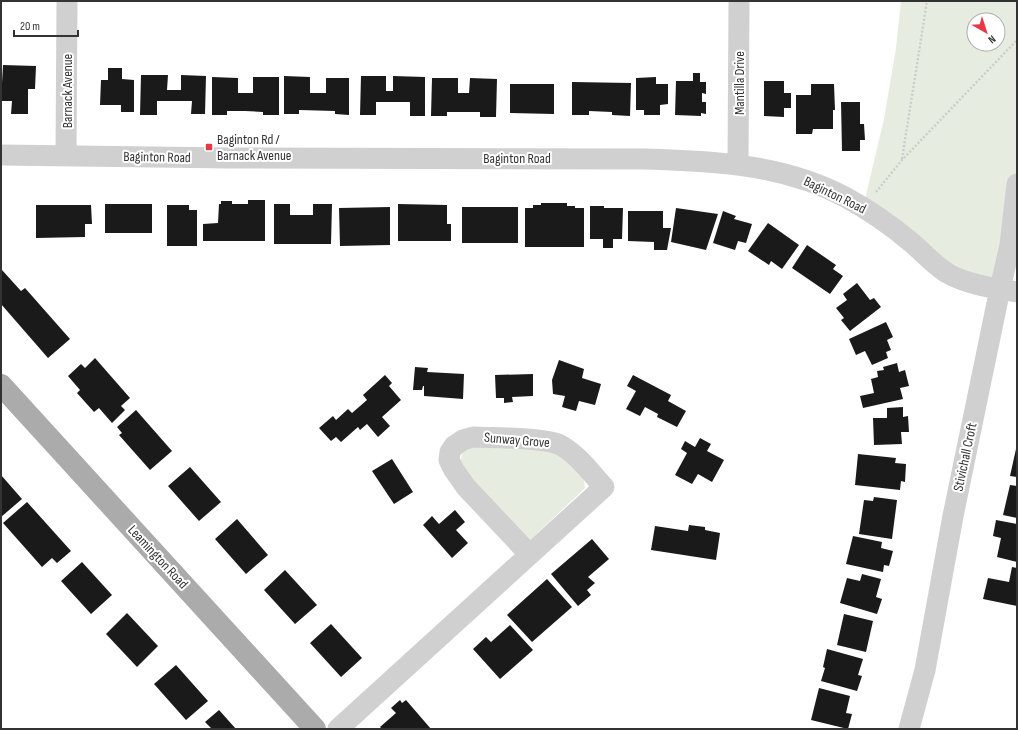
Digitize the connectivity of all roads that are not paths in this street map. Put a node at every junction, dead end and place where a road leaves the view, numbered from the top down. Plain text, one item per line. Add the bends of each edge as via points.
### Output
1 (67, 1) edge
2 (739, 1) edge
3 (1, 155) edge
4 (66, 156) junction
5 (738, 165) junction
6 (1017, 184) edge
7 (1008, 290) edge
8 (1, 385) edge
9 (529, 554) junction
10 (315, 729) edge
11 (338, 729) edge
12 (909, 729) edge

1 - 4 street, Barnack Avenue
2 - 5 street, Mantilla Drive
3 - 4 street, Baginton Road
4 - 5 street, Baginton Road via 645,159
5 - 7 street, Baginton Road via 804,179 829,189 863,208 912,243 947,273 967,281
6 - 7 street, Stivichall Croft
7 - 12 street, Stivichall Croft via 953,516 925,670
8 - 10 main road, Leamington Road
9 - 9 street, Sunway Grove via 458,478 450,460 450,452 463,440 473,436 546,441 561,445 572,453 604,488
9 - 11 street, Sunway Grove

